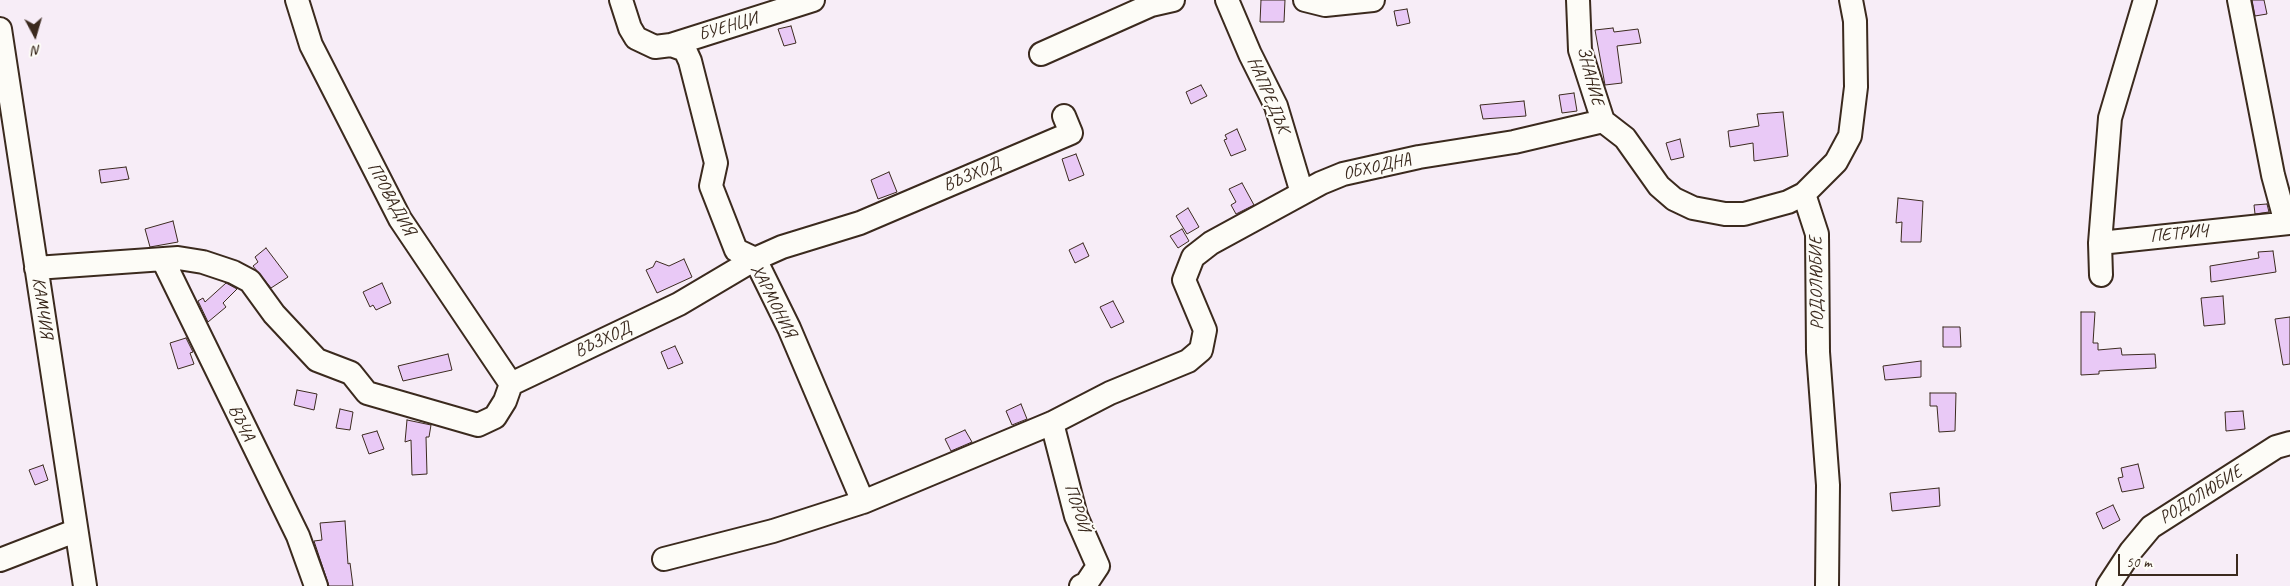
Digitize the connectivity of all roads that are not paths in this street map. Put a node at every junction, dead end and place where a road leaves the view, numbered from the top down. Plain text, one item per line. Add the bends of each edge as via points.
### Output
1 (297, 0) edge
2 (621, 0) edge
3 (813, 0) edge
4 (1173, 0) edge
5 (1228, 0) edge
6 (1305, 0) edge
7 (1373, 0) edge
8 (1578, 0) edge
9 (1851, 0) edge
10 (2145, 0) edge
11 (2238, 0) edge
12 (0, 29) edge
13 (671, 44) junction
14 (1041, 54) dead end
15 (1064, 116) dead end
16 (1603, 121) junction
17 (1302, 193) junction
18 (1804, 194) junction
19 (2288, 223) edge
20 (2100, 243) junction
21 (755, 259) junction
22 (163, 260) junction
23 (36, 268) junction
24 (2101, 276) dead end
25 (511, 384) junction
26 (1052, 423) junction
27 (2290, 443) edge
28 (863, 502) junction
29 (75, 531) junction
30 (664, 559) dead end
31 (0, 560) edge
32 (85, 586) edge
33 (316, 586) edge
34 (1081, 586) edge
35 (1827, 586) edge
36 (2108, 586) edge

1 - 25 street, ПРОВАДИЯ via 311,45 400,219
2 - 13 street via 636,38 655,47
3 - 13 street, БУЕНЦИ
4 - 14 street via 1150,6
5 - 17 street, НАПРЕДЪК via 1276,106
6 - 7 street via 1325,5
8 - 16 street, ЗНАНИЕ via 1580,50
9 - 18 street via 1855,21 1856,87 1850,136 1836,162
10 - 20 street via 2110,118
11 - 19 street via 2273,175
12 - 23 street, КАМЧИЯ
13 - 21 street, ХАРМОНИЯ via 685,50 690,61 716,163 711,186 736,250
15 - 21 street, ВЪЗХОД via 1071,134 860,223 782,247
16 - 17 street, ОБХОДНА via 1514,142 1419,157 1344,174
16 - 18 street via 1625,138 1659,186 1692,208 1744,214 1770,208
17 - 26 street, ОБХОДНА via 1211,243 1193,257 1184,280 1205,330 1202,350 1188,362 1110,393
18 - 35 street, РОДОЛЮБИЕ via 1817,234 1818,352 1828,485
19 - 20 street, ПЕТРИЧ
20 - 24 street
21 - 25 street, ВЪЗХОД via 679,304
21 - 28 street, ХАРМОНИЯ via 789,328
22 - 23 street
22 - 25 street via 178,258 203,262 250,281 274,314 318,360 351,373 368,393 478,425 495,416 506,401
22 - 33 street, ВЪЧА via 298,536
23 - 29 street, КАМЧИЯ
26 - 28 street, ОБХОДНА
26 - 34 street, ПОРОЙ via 1076,516 1098,566 1086,584
27 - 36 street, РОДОЛЮБИЕ via 2276,448 2151,527
28 - 30 street, ОБХОДНА via 773,531
29 - 31 street
29 - 32 street, КАМЧИЯ

